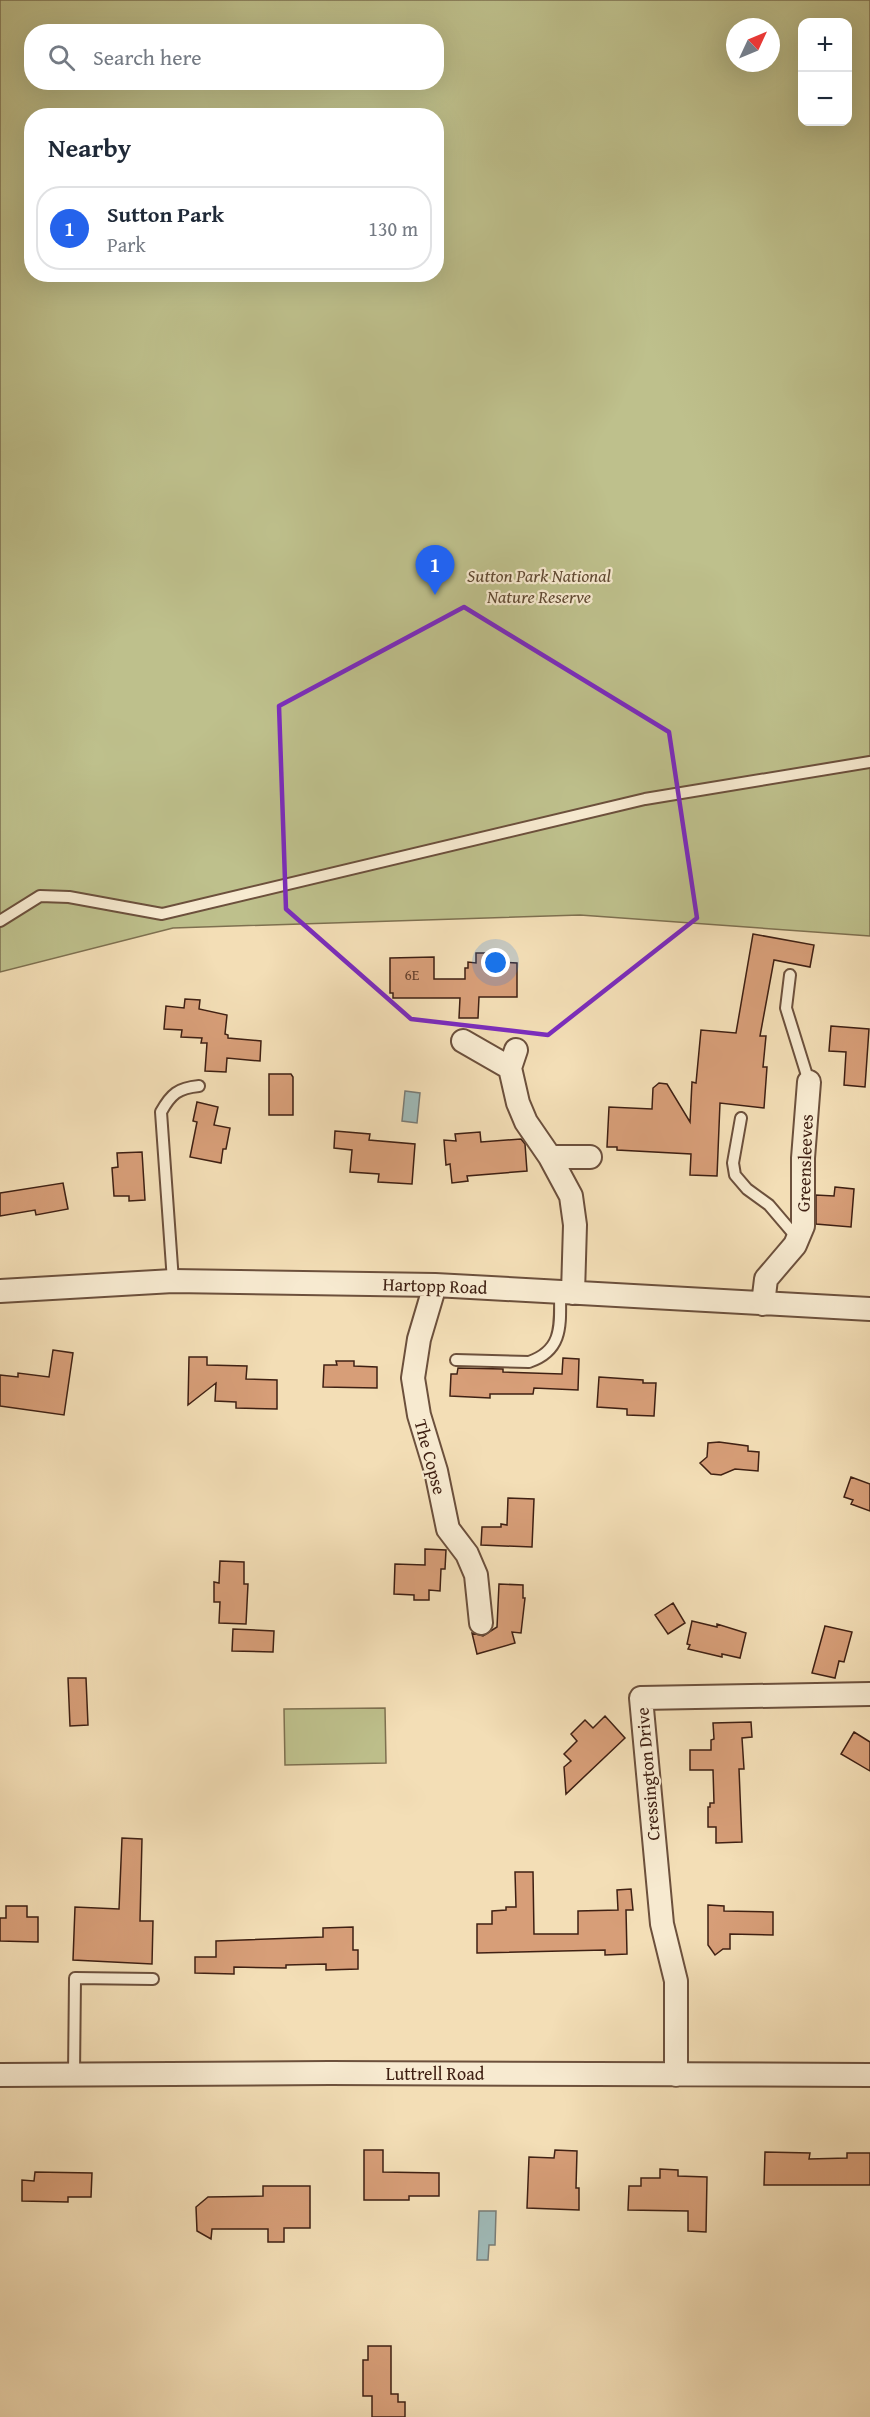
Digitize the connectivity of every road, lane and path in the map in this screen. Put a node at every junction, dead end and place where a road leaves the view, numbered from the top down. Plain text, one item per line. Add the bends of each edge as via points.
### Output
1 (870, 762) edge
2 (0, 921) edge
3 (790, 975) dead end
4 (463, 1041) dead end
5 (809, 1082) joint
6 (199, 1086) dead end
7 (741, 1118) dead end
8 (550, 1157) junction
9 (590, 1157) dead end
10 (798, 1239) junction
11 (173, 1281) junction
12 (435, 1284) junction
13 (0, 1291) edge
14 (566, 1293) junction
15 (763, 1304) junction
16 (870, 1309) edge
17 (456, 1360) dead end
18 (481, 1623) dead end
19 (870, 1694) edge
20 (153, 1979) dead end
21 (0, 2075) edge
22 (74, 2075) junction
23 (676, 2075) junction
24 (870, 2075) edge

1 - 2 lane via 645,799 162,914 69,897 40,896
3 - 5 lane via 786,1008
4 - 8 street via 513,1059 518,1103
5 - 10 street, Greensleeves via 803,1158 804,1215
6 - 11 lane via 183,1088 168,1099 161,1112
7 - 10 lane via 733,1163 735,1175 769,1205
8 - 9 street
8 - 14 street via 574,1209
10 - 15 street, Greensleeves via 766,1279
11 - 12 street, Hartopp Road
11 - 13 street, Hartopp Road
12 - 14 street, Hartopp Road
12 - 18 street, The Copse via 419,1339 413,1378 448,1530 467,1554 476,1575
14 - 15 street, Hartopp Road
14 - 17 lane via 559,1333 554,1345 540,1359
15 - 16 street, Hartopp Road
19 - 23 street, Cressington Drive via 641,1698 662,1924 676,1981
20 - 22 lane via 75,1978
21 - 22 street, Luttrell Road
22 - 23 street, Luttrell Road
23 - 24 street, Luttrell Road

